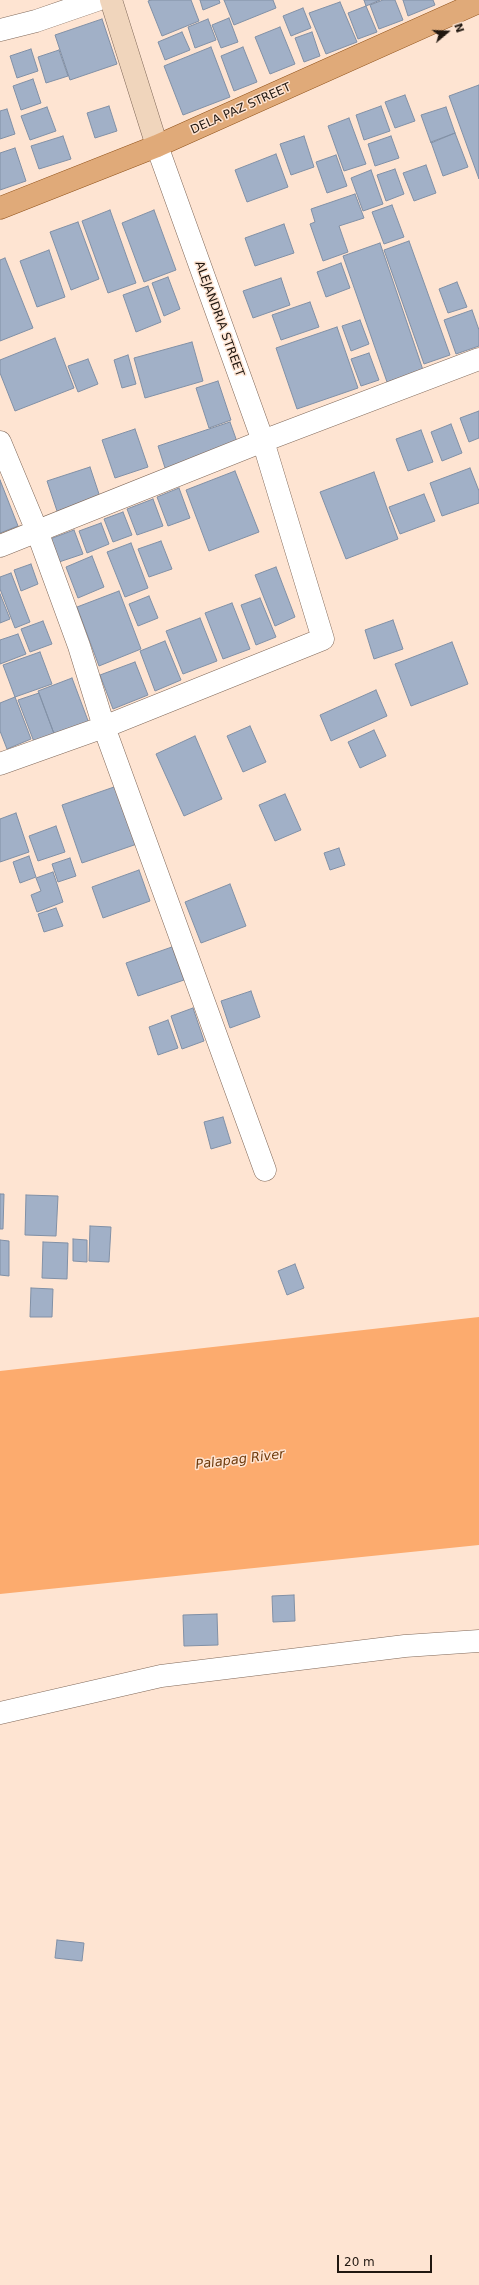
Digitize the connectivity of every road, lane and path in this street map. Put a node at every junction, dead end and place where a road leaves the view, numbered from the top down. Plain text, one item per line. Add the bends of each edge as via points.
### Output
1 (97, 0) edge
2 (111, 0) edge
3 (479, 2) edge
4 (0, 30) edge
5 (157, 146) junction
6 (0, 208) edge
7 (479, 359) edge
8 (263, 441) junction
9 (0, 442) edge
10 (37, 531) junction
11 (0, 546) edge
12 (104, 727) junction
13 (0, 764) edge
14 (266, 1170) dead end
15 (479, 1640) edge
16 (0, 1713) edge

1 - 4 street via 36,21
2 - 5 main road, ALEJANDRIA STREET
3 - 5 main road, DELA PAZ STREET
5 - 6 main road, DELA PAZ STREET
5 - 8 street, ALEJANDRIA STREET
7 - 8 street
8 - 10 street
8 - 12 street, ALEJANDRIA STREET via 323,639
9 - 10 street
10 - 11 street
10 - 12 street via 79,646
12 - 13 street
12 - 14 street
15 - 16 street via 405,1646 161,1676

